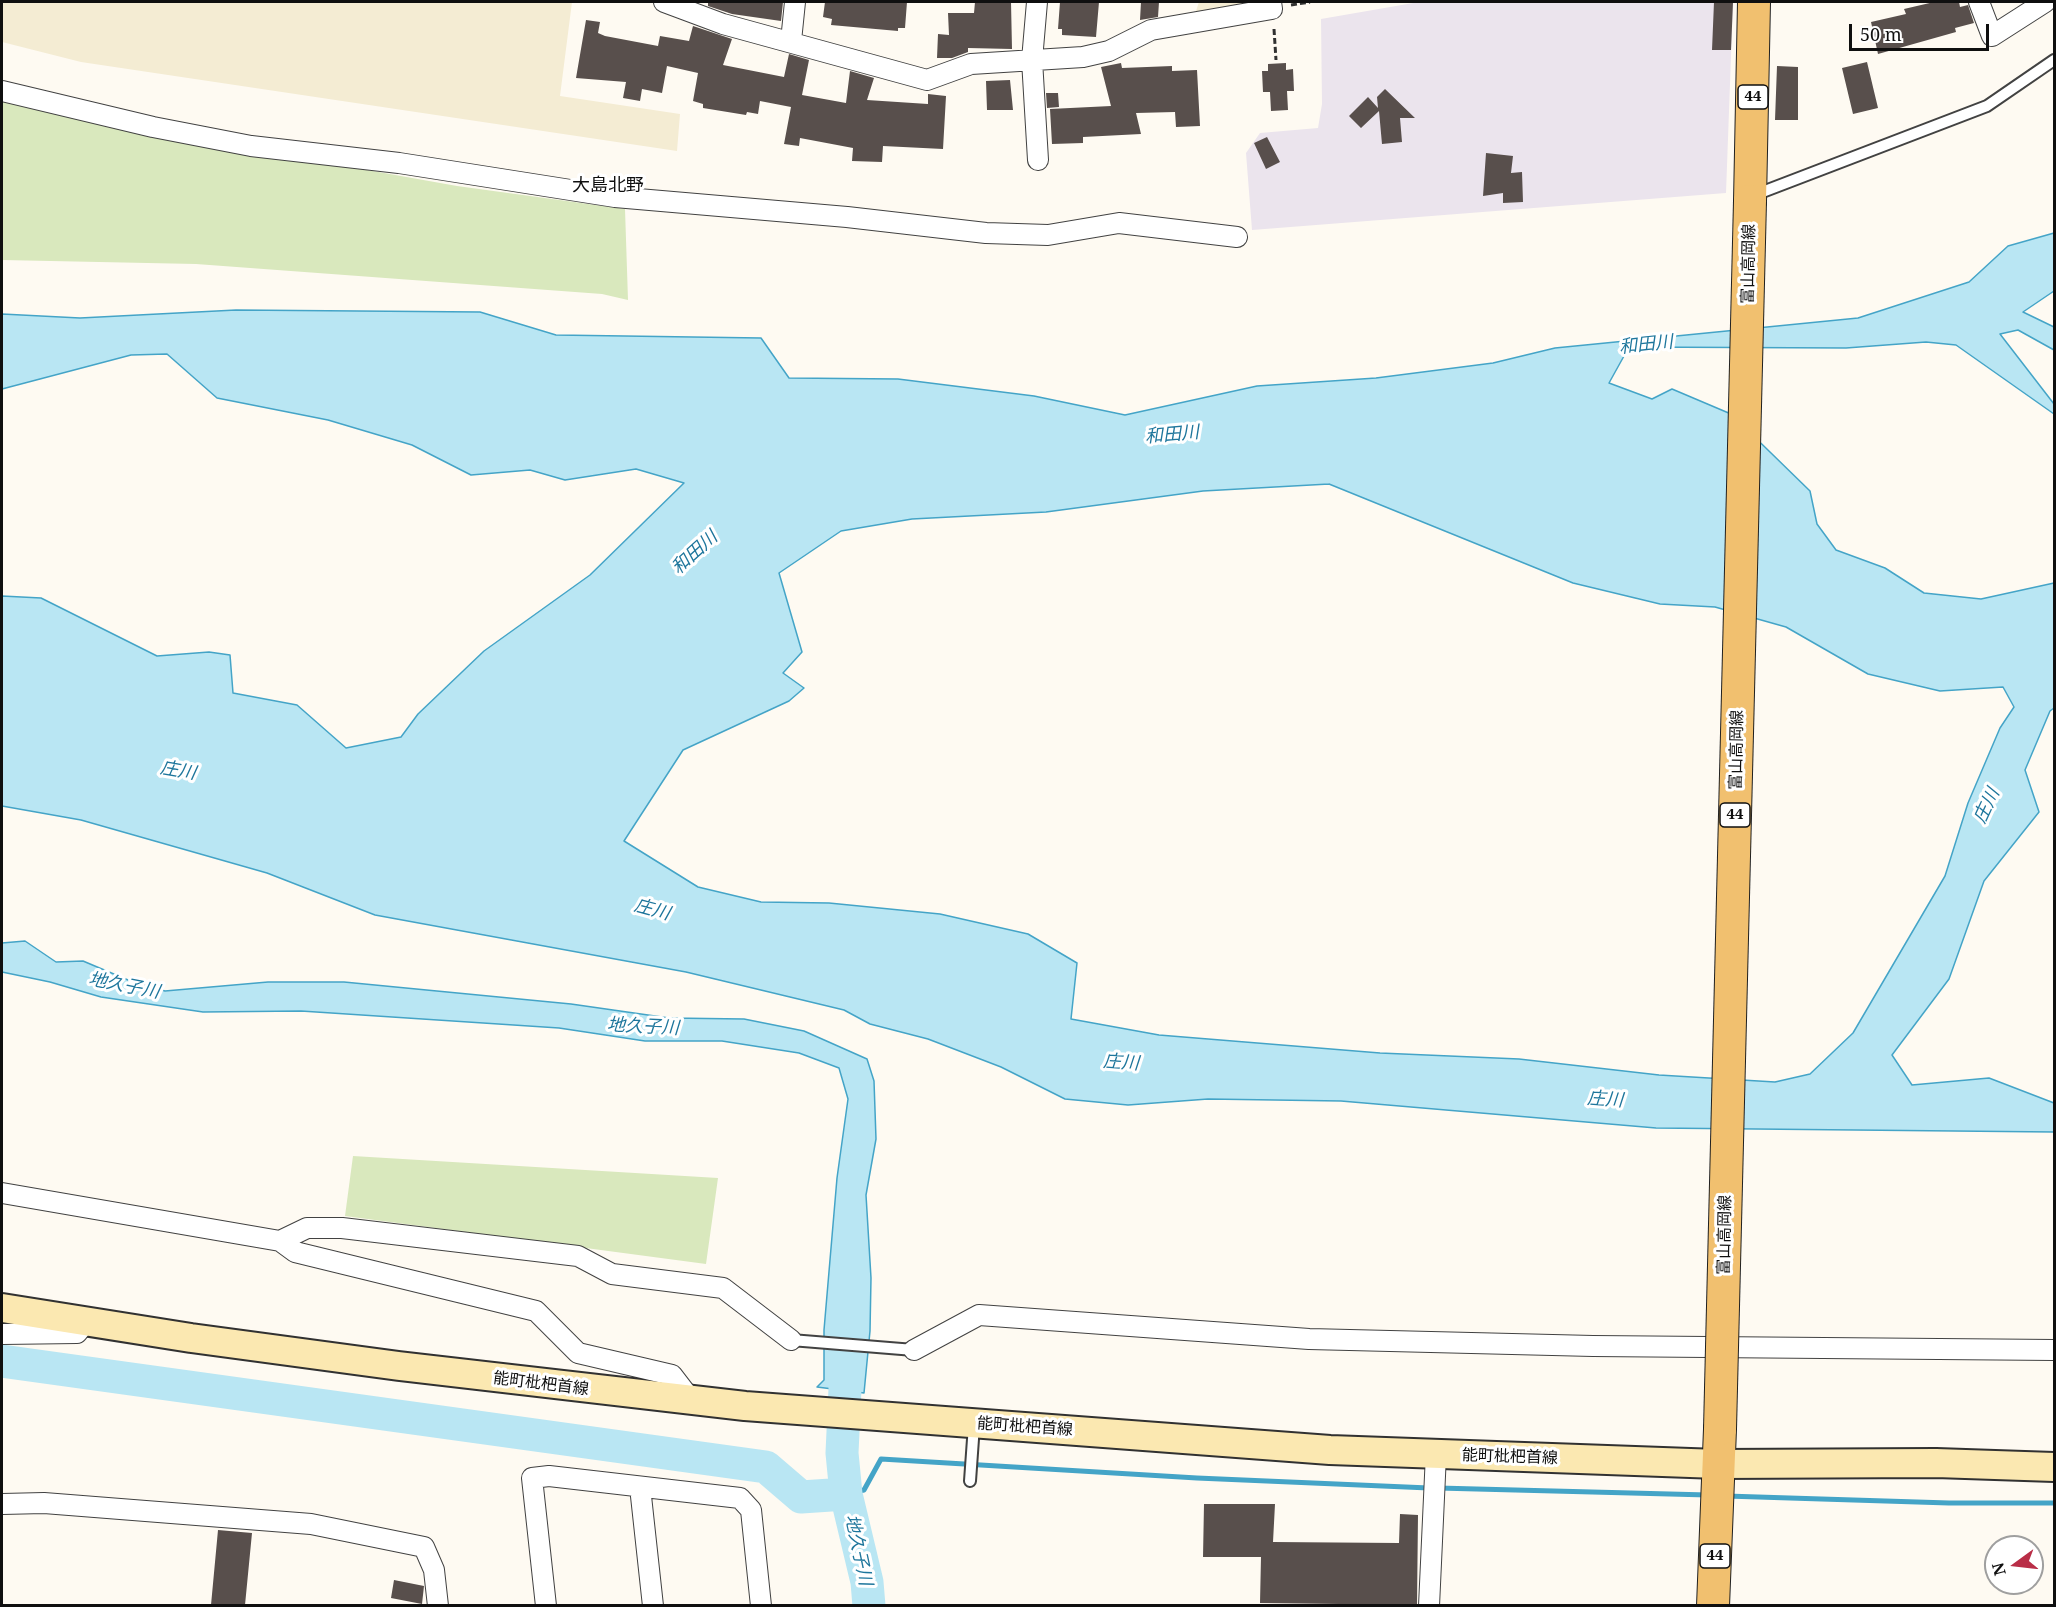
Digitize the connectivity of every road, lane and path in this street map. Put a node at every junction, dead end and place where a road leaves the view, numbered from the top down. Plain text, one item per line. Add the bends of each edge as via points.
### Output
1 (664, 2) edge
2 (795, 2) edge
3 (1037, 2) edge
4 (1754, 2) edge
5 (1979, 2) edge
6 (2045, 2) edge
7 (1272, 5) edge
8 (791, 41) junction
9 (1032, 60) junction
10 (1276, 60) dead end
11 (2055, 60) edge
12 (2, 91) edge
13 (1038, 160) dead end
14 (1751, 197) junction
15 (1237, 237) dead end
16 (2, 1193) edge
17 (280, 1241) junction
18 (2, 1308) edge
19 (86, 1322) junction
20 (2, 1334) edge
21 (791, 1340) joint
22 (914, 1350) joint
23 (2055, 1350) edge
24 (692, 1401) junction
25 (973, 1432) junction
26 (1435, 1467) junction
27 (2055, 1467) edge
28 (970, 1481) dead end
29 (1717, 1484) junction
30 (640, 1487) junction
31 (2, 1504) edge
32 (438, 1605) edge
33 (546, 1605) edge
34 (653, 1605) edge
35 (761, 1605) edge
36 (1429, 1605) edge
37 (1713, 1605) edge

1 - 8 street via 723,24
2 - 8 street
3 - 9 street
4 - 14 main road, 富山高岡線 / 44
5 - 6 street via 1992,36
7 - 9 street via 1151,30 1109,51 1083,57
7 - 10 path
8 - 9 street via 927,80 971,64
9 - 13 street
11 - 14 lane via 1987,106
12 - 15 street via 251,146 399,163 615,197 986,233 1048,235 1119,223
14 - 29 main road, 富山高岡線 / 44, bridge
16 - 17 street
17 - 21 street via 307,1228 342,1228 578,1256 612,1274 723,1288
17 - 24 street via 295,1252 536,1311 578,1353 672,1375
18 - 19 main road, 能町枇杷首線
19 - 20 street via 77,1333
19 - 24 main road, 能町枇杷首線 via 387,1365
21 - 22 lane
22 - 23 street via 979,1315 1309,1339
24 - 25 main road, 能町枇杷首線 via 913,1419
25 - 26 main road, 能町枇杷首線 via 1330,1450
25 - 28 lane
26 - 29 main road, 能町枇杷首線
26 - 36 street
27 - 29 main road, 能町枇杷首線 via 1936,1463
29 - 37 main road, 富山高岡線 / 44
30 - 33 street via 549,1476 532,1478
30 - 34 street
30 - 35 street via 741,1498 751,1510
31 - 32 street via 44,1503 311,1524 424,1547 434,1570

